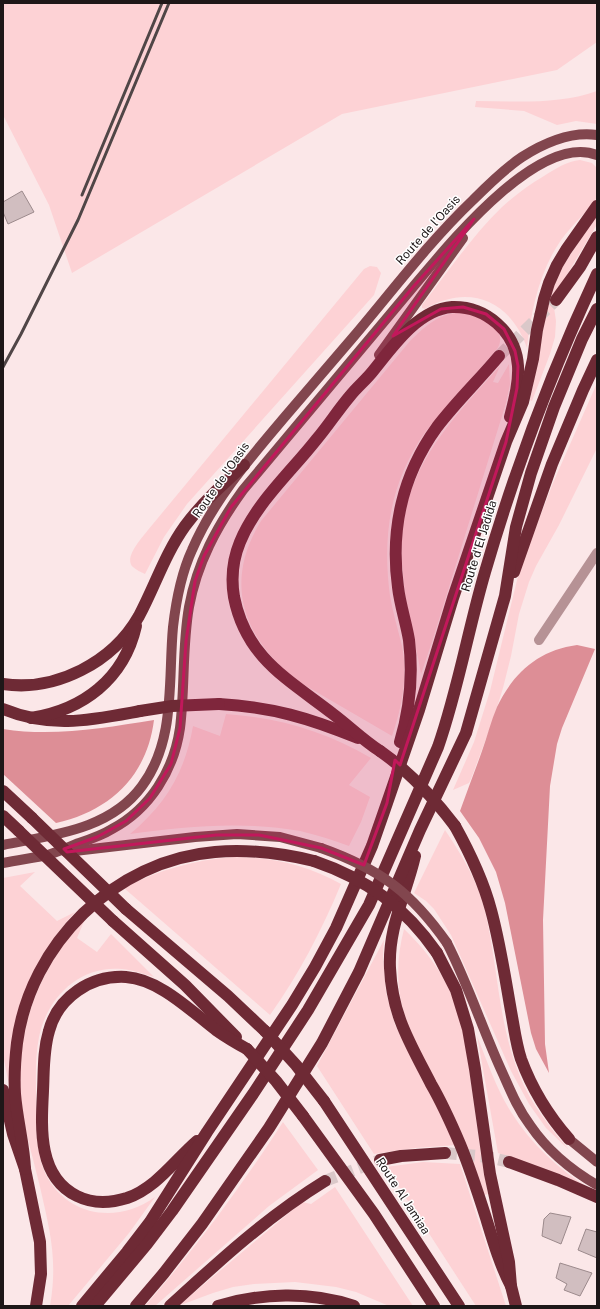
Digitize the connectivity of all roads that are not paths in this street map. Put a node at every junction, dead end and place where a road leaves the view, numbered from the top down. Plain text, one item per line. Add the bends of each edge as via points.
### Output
1 (597, 135) edge
2 (597, 155) edge
3 (597, 206) edge
4 (474, 219) junction
5 (597, 237) edge
6 (597, 274) edge
7 (556, 300) tunnel mouth
8 (597, 309) edge
9 (499, 356) tunnel mouth
10 (597, 360) edge
11 (350, 396) junction
12 (506, 442) junction
13 (244, 465) junction
14 (597, 553) edge
15 (505, 596) junction
16 (139, 616) junction
17 (539, 640) dead end
18 (3, 684) edge
19 (3, 709) edge
20 (31, 718) junction
21 (367, 742) junction
22 (3, 791) edge
23 (387, 804) junction
24 (3, 816) edge
25 (420, 830) junction
26 (3, 845) edge
27 (48, 855) junction
28 (3, 863) edge
29 (247, 1049) junction
30 (3, 1090) edge
31 (208, 1132) junction
32 (569, 1139) joint
33 (445, 1153) tunnel mouth
34 (380, 1160) tunnel mouth
35 (509, 1162) tunnel mouth
36 (597, 1162) edge
37 (25, 1169) junction
38 (325, 1181) tunnel mouth
39 (597, 1185) edge
40 (597, 1197) edge
41 (512, 1286) junction
42 (36, 1306) edge
43 (82, 1306) edge
44 (95, 1306) edge
45 (136, 1306) edge
46 (170, 1306) edge
47 (218, 1306) edge
48 (354, 1306) edge
49 (434, 1306) edge
50 (458, 1306) edge
51 (516, 1306) edge

1 - 13 main road, Route de l'Oasis via 580,134 547,143 522,157 490,183 445,229
2 - 4 main road, Route de l'Oasis via 570,152 543,164 506,188
3 - 12 highway via 566,250 549,283 523,402
4 - 11 main road via 455,250
4 - 27 main road, Route de l'Oasis via 413,287 242,490 218,527 195,581 189,608 180,728 171,764 161,783 139,810 117,827
5 - 7 highway via 580,267
6 - 44 highway, Route d'El Jadida via 543,399 519,465 485,572 438,747 369,905 291,1036 168,1217
8 - 15 highway via 554,407 531,473 516,527
9 - 23 highway via 438,427 416,461 402,499 396,533 396,568 408,639 411,677 407,715
10 - 15 highway via 552,464
11 - 12 highway via 394,345 420,320 451,307 475,310 486,314 504,329 515,351 518,366 517,388
11 - 21 highway via 254,515 240,543 233,568 233,582 241,621 261,655
12 - 23 highway via 452,598 419,710
13 - 16 highway via 213,494 185,526 168,554
13 - 26 main road, Route de l'Oasis via 204,526 184,571 173,629 169,713 159,755 142,787 130,800 101,820 64,833
14 - 17 street
15 - 25 highway via 466,733
16 - 18 highway via 112,650 87,667 47,683
16 - 20 highway via 136,630 124,656 104,684 92,695 70,708
19 - 20 highway
20 - 21 highway, bridge via 78,721 172,706 241,705 284,712 326,725
21 - 32 highway, bridge via 400,764 423,788 455,826 477,866 491,909 520,1057 542,1104
22 - 50 highway, Route Al Jamiaa, bridge via 126,909 228,996 296,1065 324,1101
23 - 31 highway via 355,887 315,967
24 - 29 highway, bridge via 113,921 185,985
25 - 41 highway via 411,874 392,934 390,967 393,998 407,1040 460,1144 498,1257
25 - 45 highway via 358,972 322,1043 269,1128 202,1224
27 - 28 main road, Route de l'Oasis
27 - 39 main road, bridge via 237,834 280,838 321,848 383,876 418,906 447,943 522,1114 552,1152
29 - 31 highway via 170,995 142,980 128,977 113,977 85,985 62,1004 54,1017 45,1051 42,1132 44,1152 50,1168 66,1189 91,1201 103,1202 128,1197 155,1182
29 - 49 highway, bridge via 303,1116 369,1208
30 - 37 highway via 13,1134
31 - 43 highway via 150,1222
32 - 36 main road
33 - 34 highway
35 - 40 highway
37 - 41 highway, bridge via 15,1082 15,1059 21,1024 47,958 81,915 109,892 140,873 195,854 252,851 314,861 346,873 381,894 412,921 437,953 456,990 468,1029 490,1174
37 - 42 highway via 40,1242 41,1274
38 - 46 highway via 274,1215
41 - 51 highway
47 - 48 highway via 271,1296 319,1298

